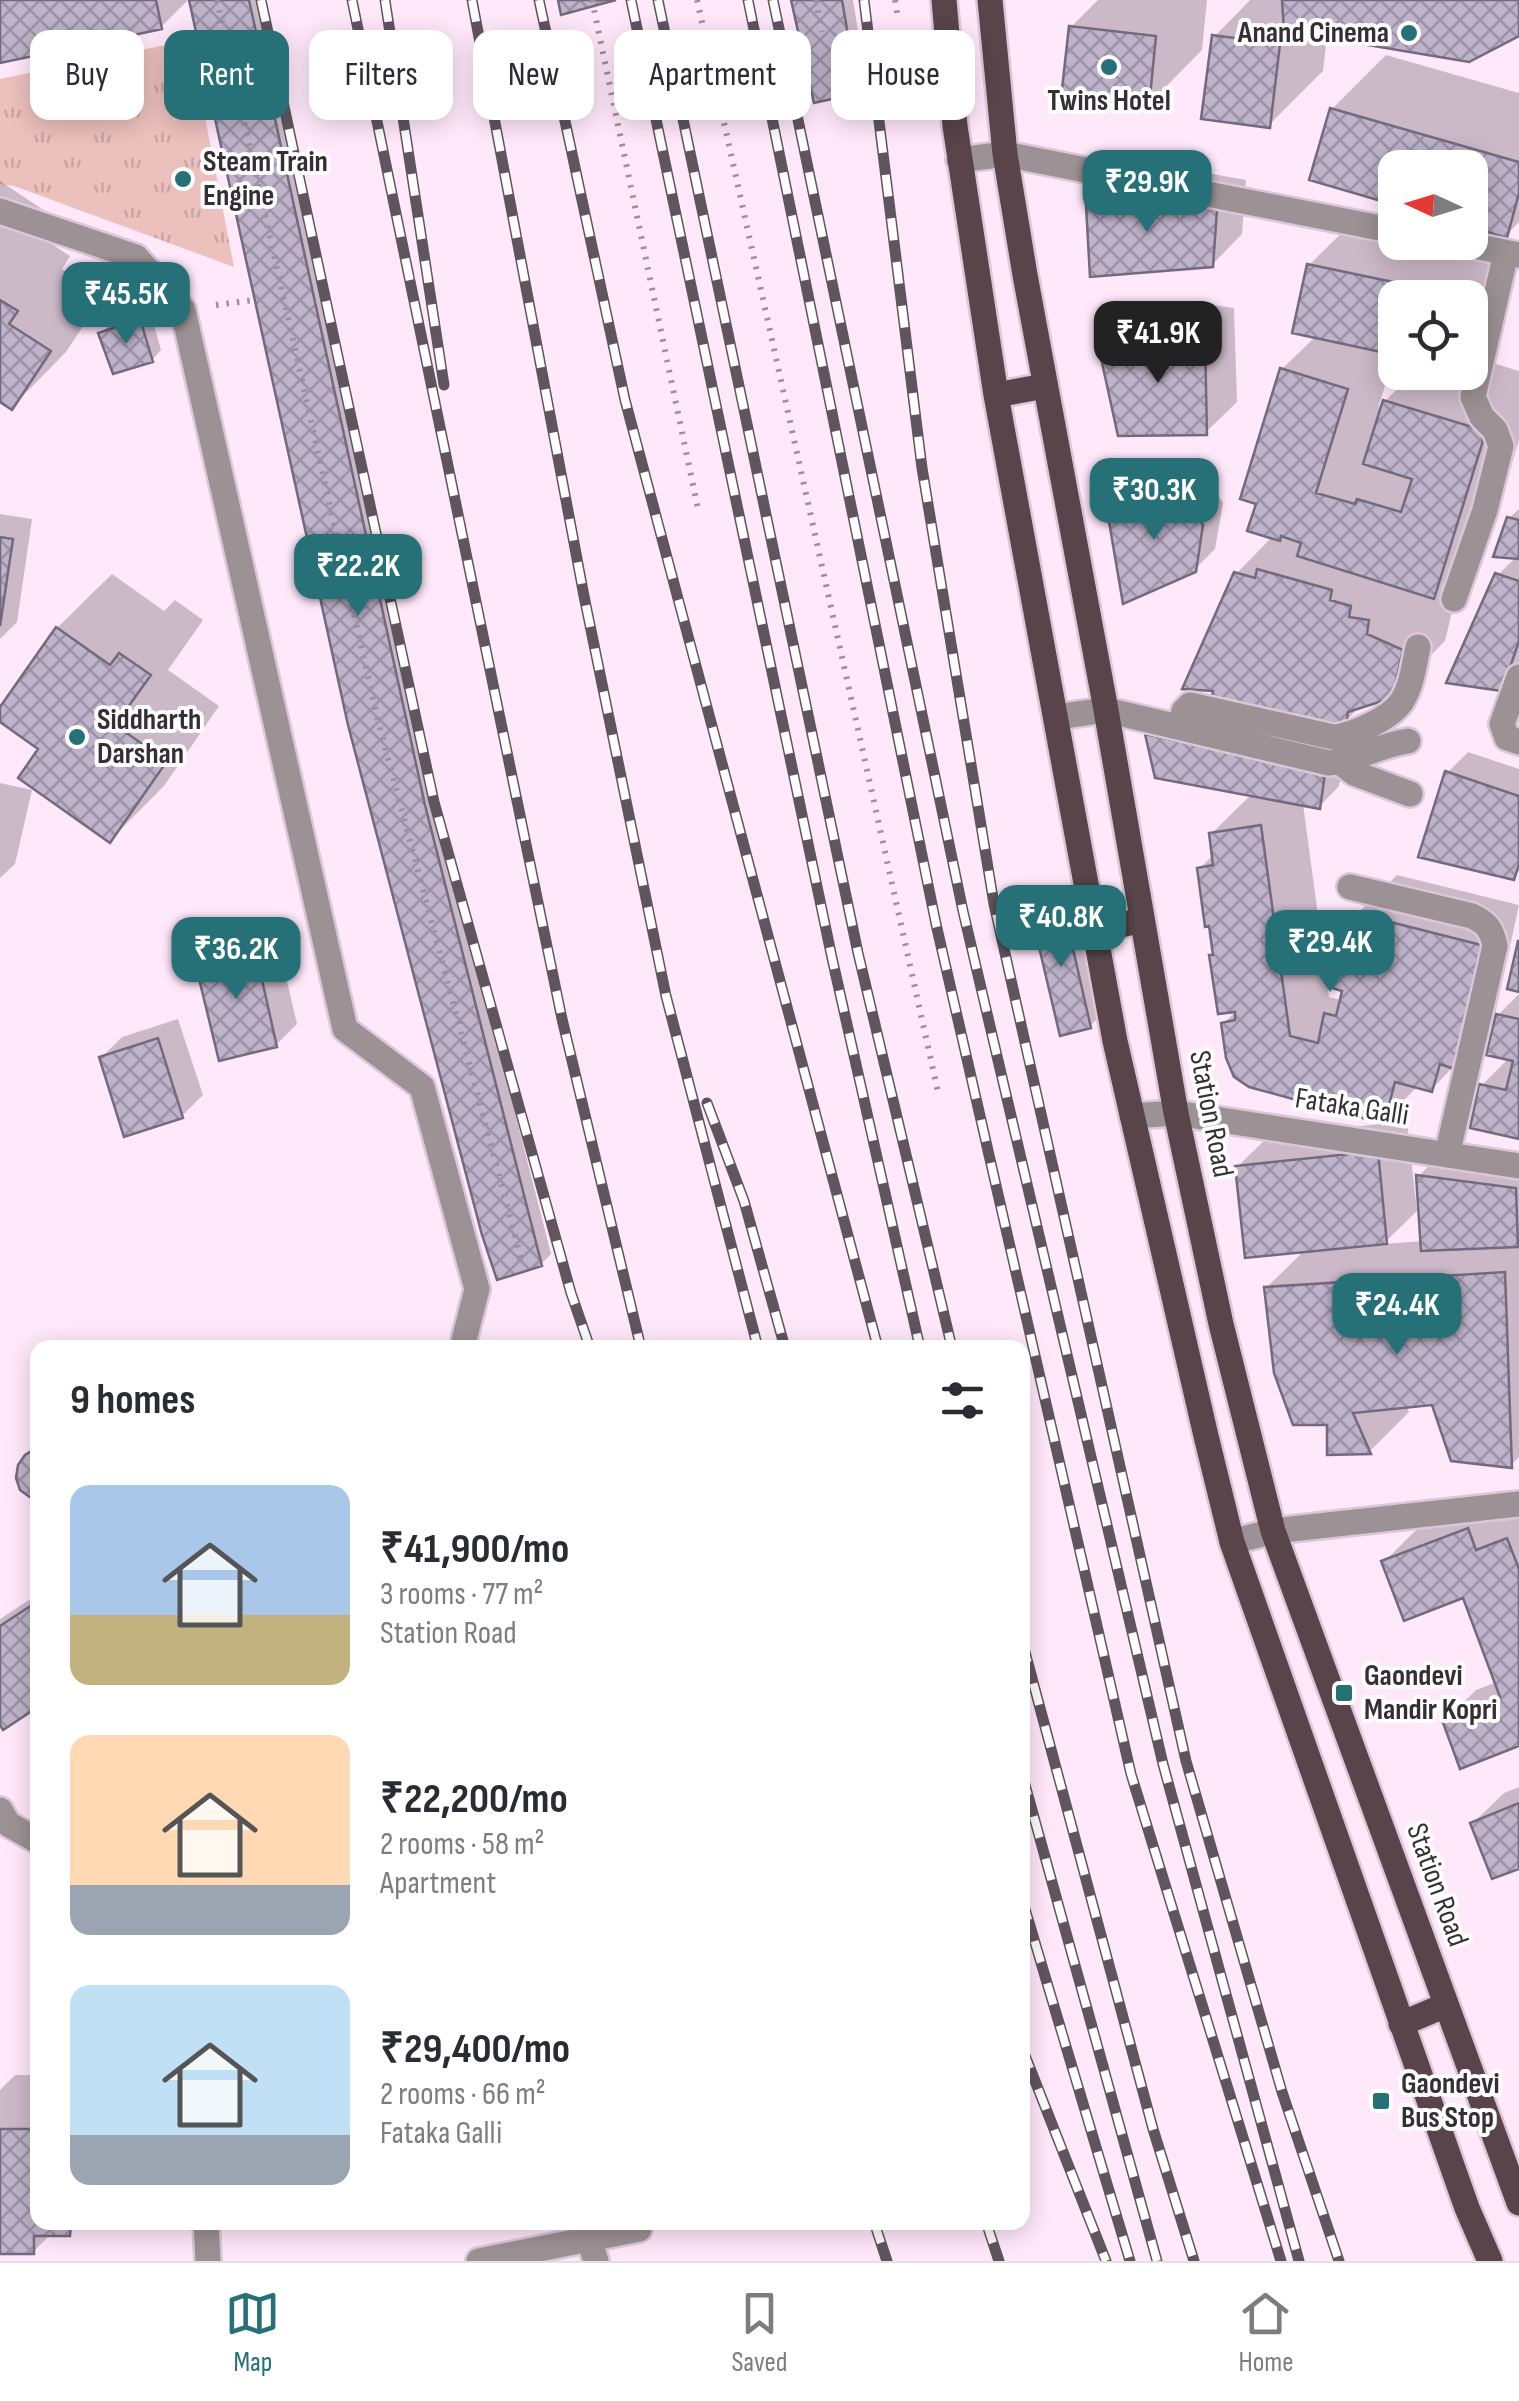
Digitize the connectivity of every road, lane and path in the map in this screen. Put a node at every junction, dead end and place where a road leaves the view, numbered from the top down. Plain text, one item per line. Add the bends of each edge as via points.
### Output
1 (217, 0) edge
2 (592, 0) edge
3 (697, 0) edge
4 (816, 0) edge
5 (895, 0) edge
6 (944, 0) edge
7 (990, 0) edge
8 (896, 13) dead end
9 (822, 32) dead end
10 (1005, 154) junction
11 (960, 160) junction
12 (0, 210) edge
13 (1378, 228) edge
14 (1488, 249) edge
15 (1513, 254) edge
16 (1045, 386) junction
17 (996, 395) junction
18 (698, 509) dead end
19 (1454, 599) dead end
20 (1418, 647) dead end
21 (1519, 677) edge
22 (1106, 710) junction
23 (1056, 718) junction
24 (1180, 728) junction
25 (1408, 742) dead end
26 (1519, 742) edge
27 (1340, 762) junction
28 (1410, 794) dead end
29 (1350, 887) dead end
30 (1142, 920) junction
31 (1094, 932) junction
32 (938, 1092) dead end
33 (1176, 1113) junction
34 (1132, 1116) junction
35 (1447, 1155) junction
36 (1519, 1166) edge
37 (522, 1262) dead end
38 (1221, 1324) junction
39 (1182, 1334) junction
40 (464, 1340) edge
41 (1519, 1504) edge
42 (1273, 1532) junction
43 (1232, 1542) junction
44 (1360, 1768) junction
45 (1316, 1786) junction
46 (0, 1810) edge
47 (30, 1836) edge
48 (1446, 2005) junction
49 (1401, 2024) junction
50 (1519, 2203) edge
51 (206, 2230) edge
52 (637, 2230) edge
53 (593, 2250) edge
54 (208, 2261) edge
55 (479, 2261) edge
56 (1490, 2261) edge

1 - 37 path via 376,718
2 - 18 path
3 - 32 path
4 - 9 path
5 - 8 path
6 - 11 main road
7 - 10 main road, Station Road
10 - 11 street
10 - 13 street
10 - 16 main road, Station Road
11 - 17 main road
12 - 40 street via 136,258 183,310 345,1029 422,1087 477,1290
14 - 15 street
15 - 19 street via 1473,397 1501,446
16 - 17 main road
16 - 22 main road, Station Road
17 - 23 main road
20 - 24 street via 1400,704 1348,736 1190,706
21 - 26 street via 1502,724 1507,738
22 - 23 street
22 - 24 street
22 - 30 main road, Station Road
23 - 31 main road
24 - 27 street
25 - 27 street
27 - 28 street
29 - 35 street via 1472,916 1493,933
30 - 31 main road
30 - 33 main road, Station Road
31 - 34 main road
33 - 34 street, Fataka Galli
33 - 35 street, Fataka Galli
33 - 38 main road, Station Road
34 - 39 main road
35 - 36 street, Fataka Galli
38 - 39 main road
38 - 42 main road, Station Road
39 - 43 main road
41 - 42 street
42 - 43 street
42 - 44 main road, Station Road
43 - 45 main road
44 - 45 main road
44 - 48 main road, Station Road
45 - 49 main road
46 - 47 street via 8,1824
48 - 49 main road
48 - 50 main road, Station Road
49 - 56 main road
51 - 54 street
52 - 53 street
53 - 55 street

